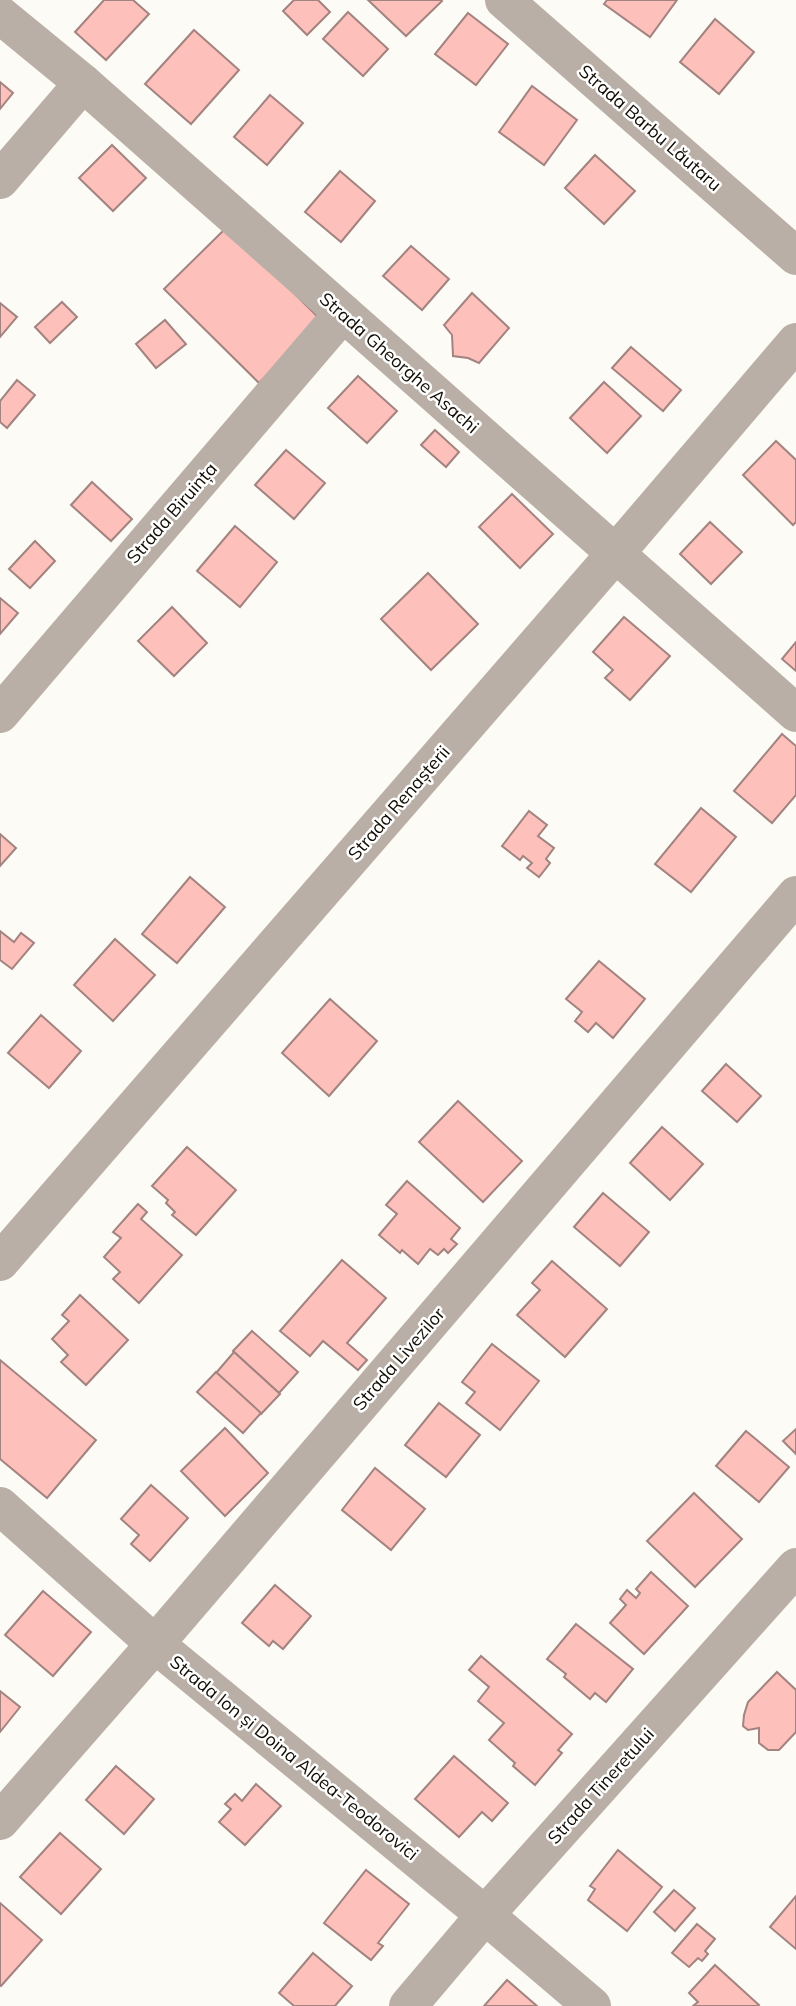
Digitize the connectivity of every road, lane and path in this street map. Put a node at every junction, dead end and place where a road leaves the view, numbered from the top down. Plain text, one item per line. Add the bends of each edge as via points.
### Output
1 (504, 0) edge
2 (0, 15) edge
3 (83, 83) junction
4 (0, 180) edge
5 (796, 256) edge
6 (343, 313) junction
7 (796, 342) edge
8 (615, 554) junction
9 (796, 713) edge
10 (0, 714) edge
11 (796, 895) edge
12 (0, 1262) edge
13 (0, 1506) edge
14 (796, 1567) edge
15 (155, 1644) junction
16 (0, 1821) edge
17 (485, 1915) junction
18 (408, 2006) edge
19 (592, 2006) edge

1 - 5 street, Strada Barbu Lăutaru
2 - 3 street, Strada Gheorghe Asachi
3 - 4 street
3 - 6 street, Strada Gheorghe Asachi
6 - 8 street, Strada Gheorghe Asachi
6 - 10 street, Strada Biruința
7 - 8 street, Strada Renașterii
8 - 9 street, Strada Gheorghe Asachi
8 - 12 street, Strada Renașterii
11 - 15 street, Strada Livezilor
13 - 15 street, Strada Ion și Doina Aldea-Teodorovici
14 - 17 street, Strada Tineretului
15 - 16 street, Strada Livezilor
15 - 17 street, Strada Ion și Doina Aldea-Teodorovici
17 - 18 street, Strada Tineretului
17 - 19 street, Strada Ion și Doina Aldea-Teodorovici

